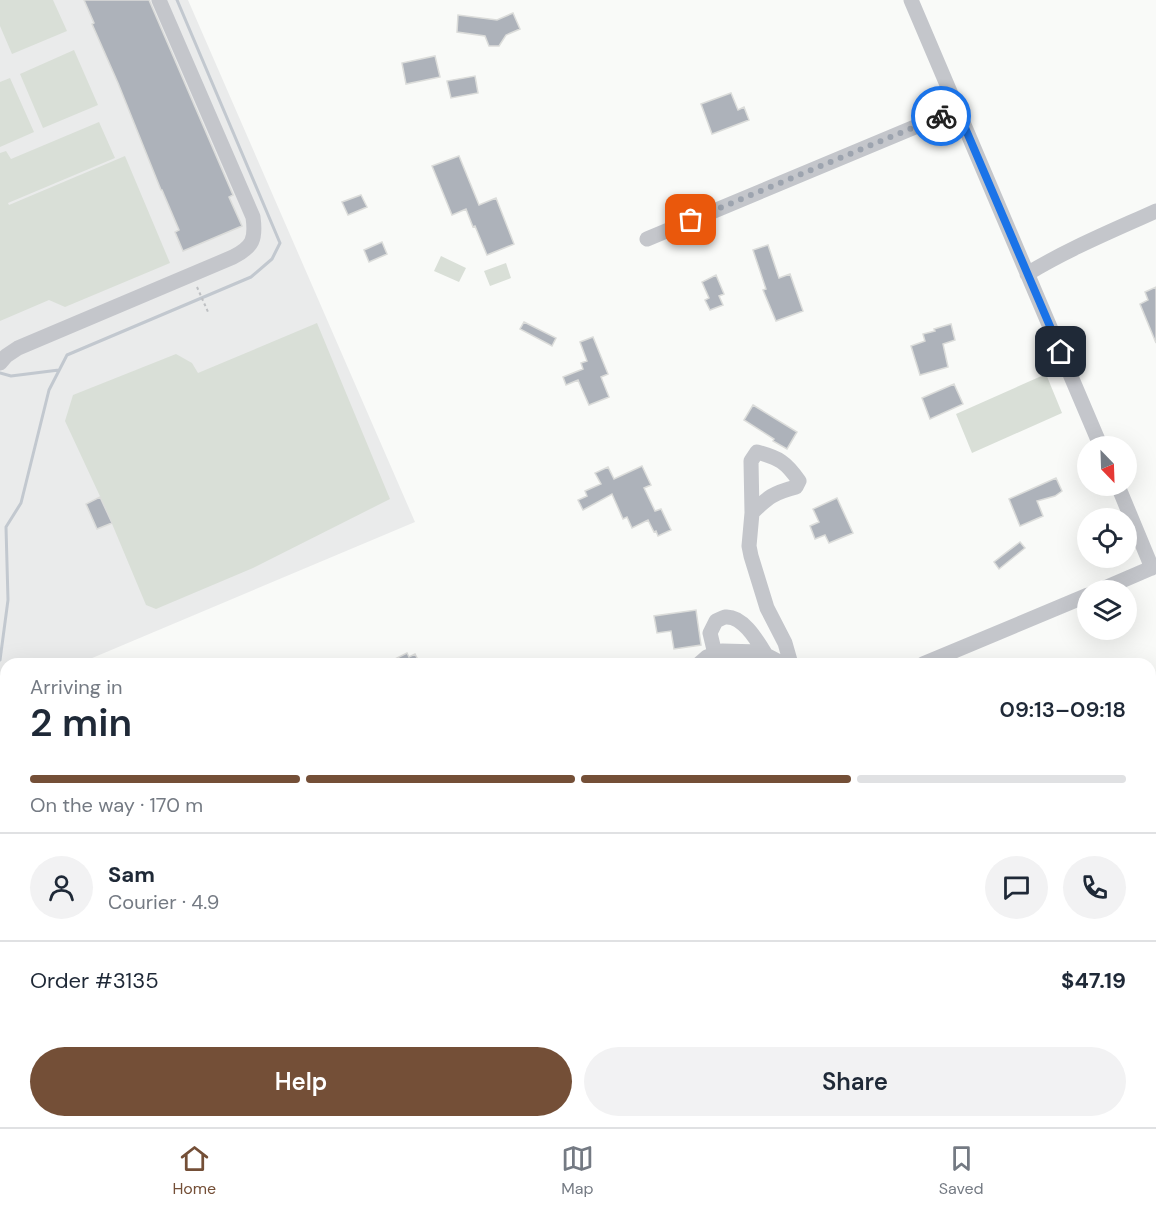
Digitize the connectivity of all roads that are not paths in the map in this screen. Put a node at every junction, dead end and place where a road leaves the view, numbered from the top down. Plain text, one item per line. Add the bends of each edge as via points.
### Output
1 (159, 0) edge
2 (911, 0) edge
3 (957, 109) junction
4 (1156, 211) edge
5 (647, 239) dead end
6 (1027, 274) junction
7 (0, 363) edge
8 (1096, 436) edge
9 (1122, 496) edge
10 (752, 513) dead end
11 (1154, 567) edge
12 (1124, 580) edge
13 (1077, 600) edge
14 (715, 654) junction
15 (766, 655) junction
16 (707, 658) edge
17 (772, 658) edge
18 (789, 658) edge
19 (937, 658) edge

1 - 7 street via 253,217 251,244 233,257 18,348
2 - 3 street
3 - 5 street
3 - 6 street
4 - 6 street via 1084,242
6 - 8 street
9 - 11 street
10 - 18 street via 751,556 767,609
11 - 12 street
13 - 19 street
14 - 15 street via 746,651
14 - 15 street via 710,633 716,621 725,617 745,625
14 - 16 street
15 - 17 street

